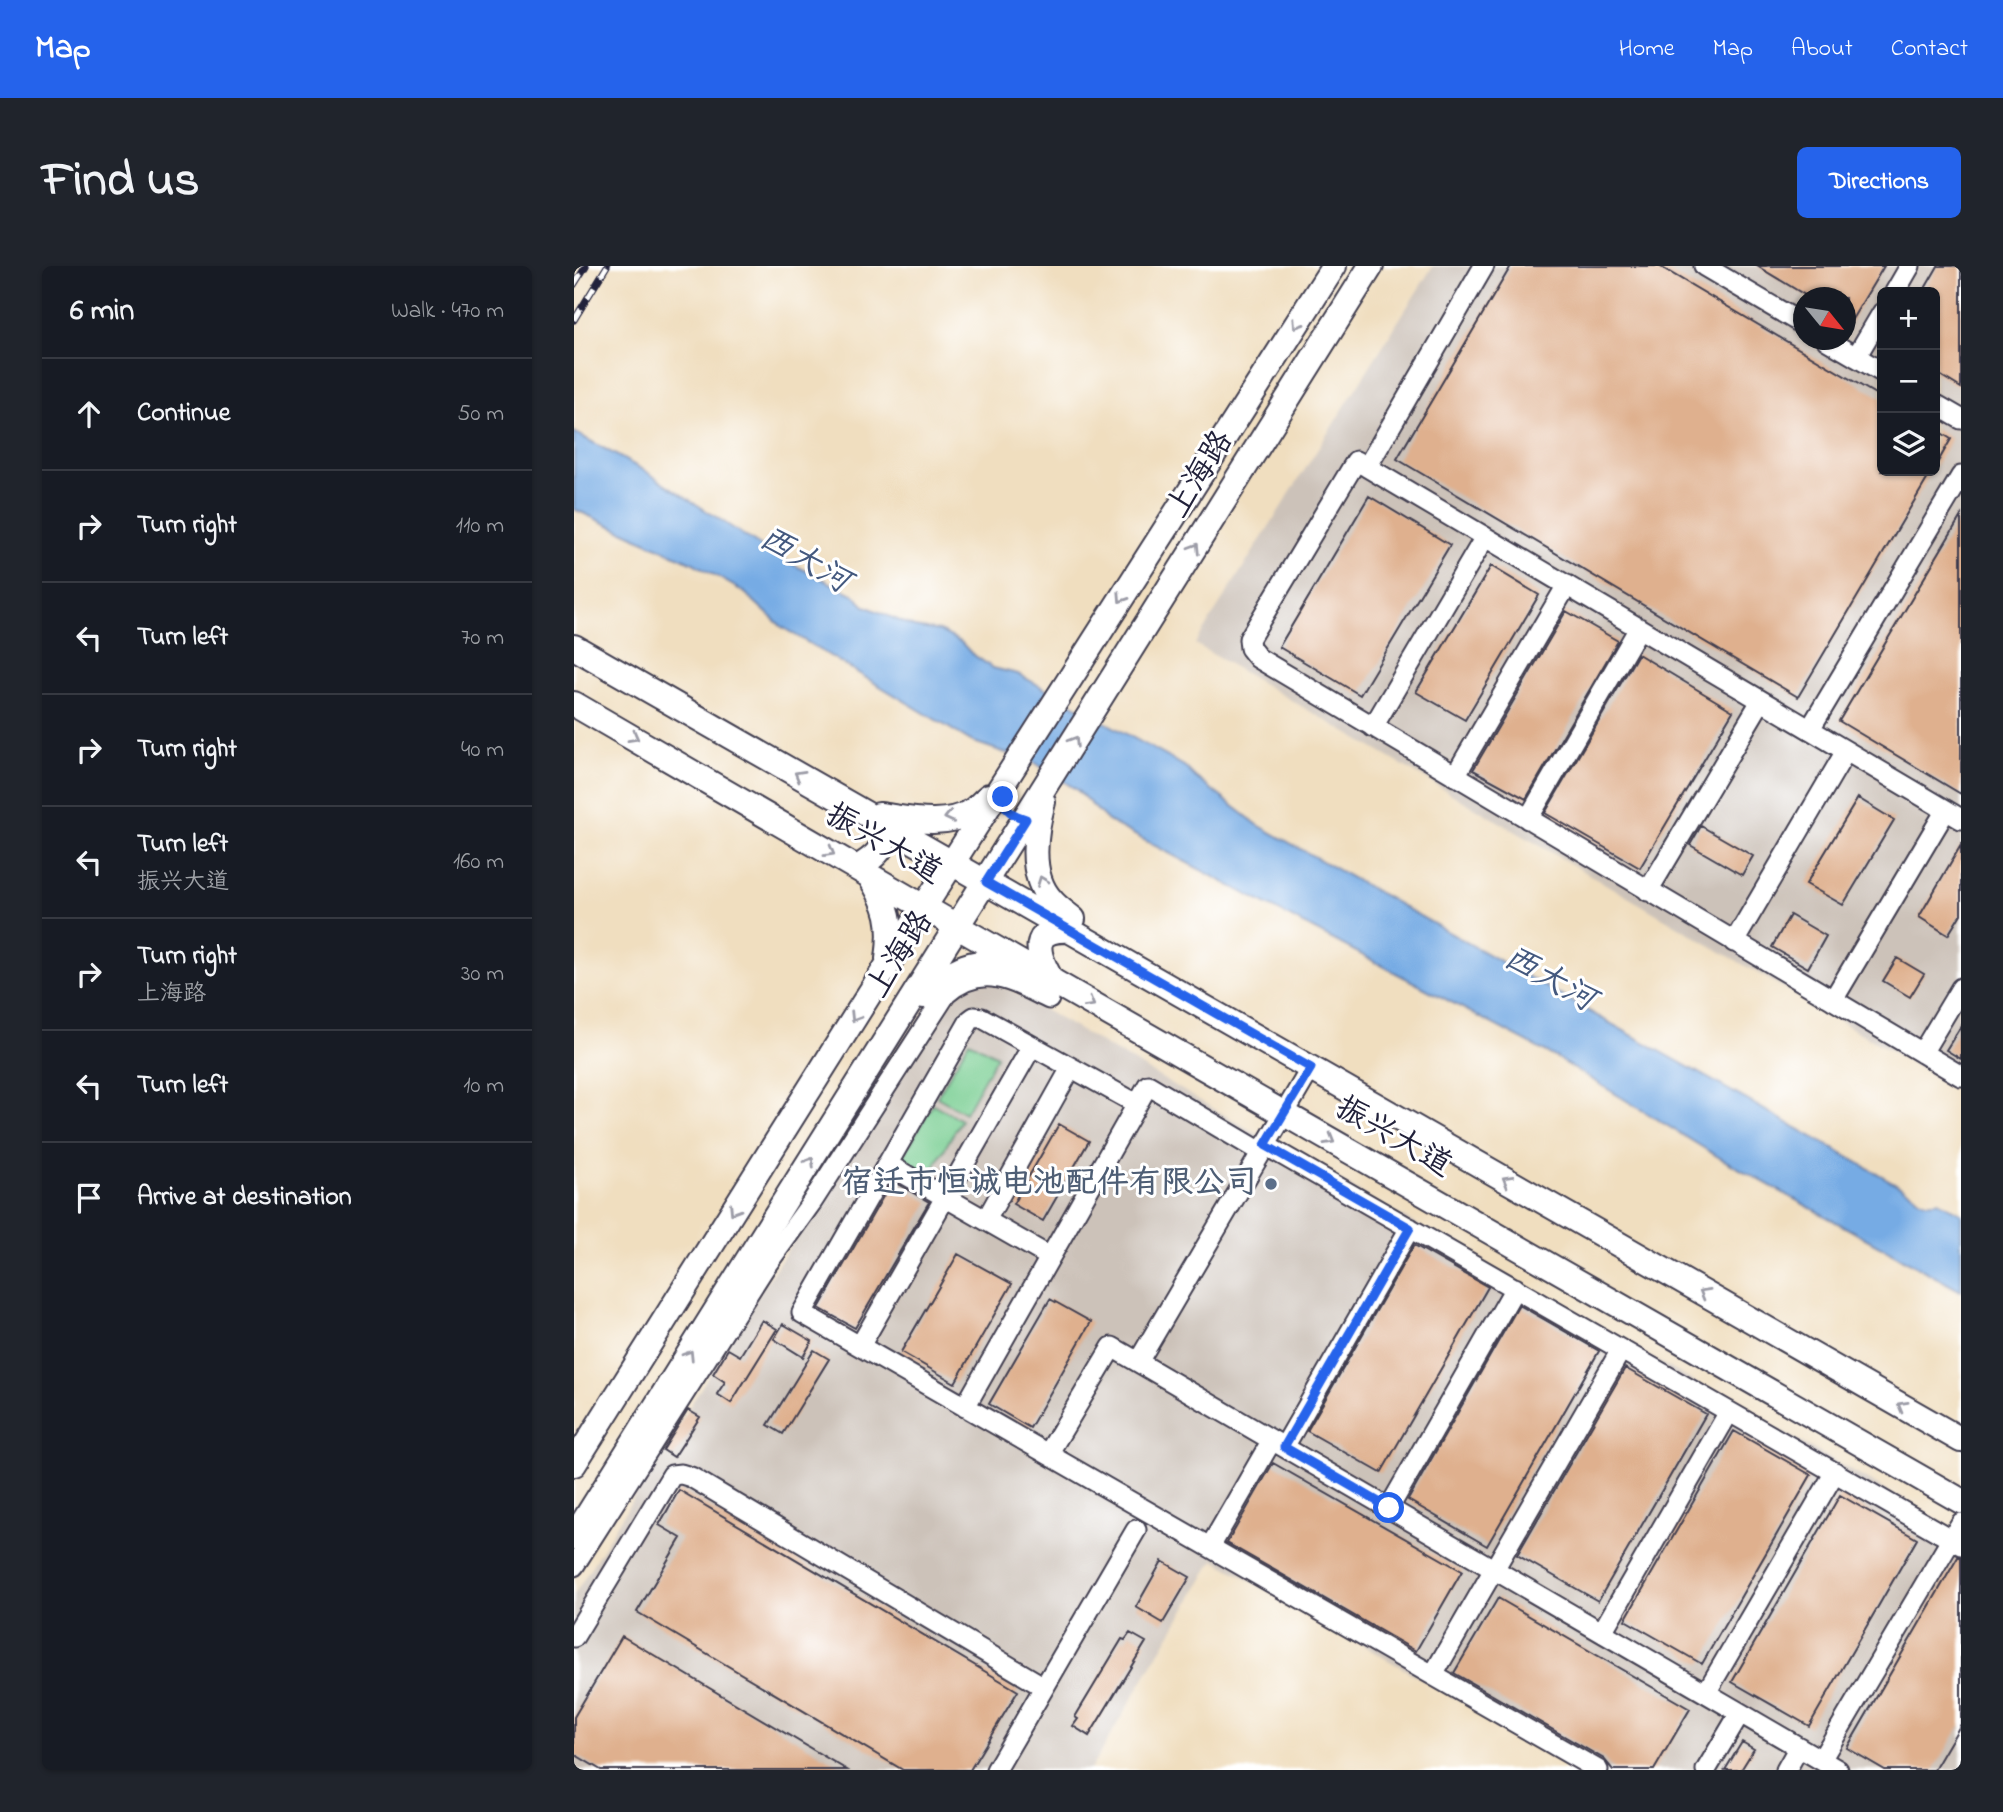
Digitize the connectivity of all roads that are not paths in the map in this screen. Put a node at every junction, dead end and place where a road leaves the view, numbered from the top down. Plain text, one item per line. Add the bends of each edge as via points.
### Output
1 (1334, 266) edge
2 (1371, 266) edge
3 (1485, 266) edge
4 (1704, 266) edge
5 (1910, 266) edge
6 (1898, 287) edge
7 (1793, 319) edge
8 (1877, 321) edge
9 (1844, 350) edge
10 (1856, 357) junction
11 (1877, 369) edge
12 (1940, 407) edge
13 (1961, 419) edge
14 (1367, 467) junction
15 (1961, 476) edge
16 (1485, 537) junction
17 (1567, 585) junction
18 (1639, 628) junction
19 (574, 646) edge
20 (1761, 701) junction
21 (574, 704) edge
22 (1373, 727) junction
23 (1810, 729) junction
24 (1846, 751) junction
25 (1455, 776) junction
26 (1005, 781) junction
27 (1047, 784) junction
28 (867, 814) junction
29 (1953, 814) edge
30 (1026, 819) junction
31 (1528, 819) junction
32 (889, 826) junction
33 (953, 863) junction
34 (863, 871) junction
35 (986, 882) junction
36 (1648, 891) junction
37 (925, 907) junction
38 (958, 927) junction
39 (1070, 930) junction
40 (1734, 942) junction
41 (1125, 962) junction
42 (1024, 965) junction
43 (887, 967) junction
44 (924, 980) junction
45 (1961, 988) edge
46 (1051, 990) junction
47 (1833, 1000) junction
48 (898, 1021) junction
49 (1032, 1046) junction
50 (1922, 1053) junction
51 (1071, 1068) junction
52 (1311, 1068) junction
53 (1961, 1076) edge
54 (1137, 1104) junction
55 (1284, 1114) junction
56 (1263, 1149) junction
57 (887, 1164) junction
58 (945, 1197) junction
59 (986, 1220) junction
60 (1410, 1228) junction
61 (1050, 1257) junction
62 (1515, 1288) junction
63 (860, 1346) junction
64 (1621, 1350) junction
65 (1138, 1362) junction
66 (965, 1407) junction
67 (1729, 1412) junction
68 (1961, 1440) edge
69 (1278, 1443) junction
70 (1048, 1454) junction
71 (574, 1464) edge
72 (1835, 1472) junction
73 (1961, 1501) edge
74 (1389, 1508) junction
75 (1136, 1530) dead end
76 (1958, 1536) edge
77 (574, 1537) edge
78 (1210, 1547) junction
79 (574, 1566) edge
80 (1495, 1570) junction
81 (1602, 1632) junction
82 (574, 1637) edge
83 (1433, 1675) junction
84 (1044, 1687) junction
85 (1706, 1693) junction
86 (1740, 1713) junction
87 (1799, 1747) junction
88 (1830, 1765) edge
89 (996, 1770) edge
90 (1598, 1770) edge
91 (1706, 1770) edge
92 (1786, 1770) edge

1 -> 26 main road, 上海路
27 -> 2 main road, 上海路
3 - 14 lane
4 - 7 lane
5 - 6 lane
8 - 10 lane
9 - 10 lane
10 - 11 lane
12 - 13 lane
14 - 16 lane
14 - 22 lane via 1356,461 1249,639 1250,648 1267,665
15 - 23 lane
16 - 17 lane
16 - 22 lane
17 - 18 lane
17 - 25 lane
18 - 20 lane
18 - 31 lane
28 -> 19 main road, 振兴大道
20 - 23 lane
20 - 36 lane
21 -> 34 main road, 振兴大道
22 - 25 lane
23 - 24 lane
24 - 29 lane
24 - 40 lane
25 - 31 lane
26 -> 28 main road via 972,811 947,819
26 - 30 main road via 1004,804 1013,815
26 - 33 main road, 上海路
27 - 30 main road, 上海路
41 -> 27 main road via 1050,900 1041,883 1035,839
28 - 32 main road, 振兴大道
29 - 47 lane
30 - 35 main road, 上海路
31 - 36 lane
32 - 33 main road, 振兴大道
32 - 34 main road via 882,849
33 - 35 main road, 振兴大道
33 - 37 main road, 上海路
34 - 37 main road, 振兴大道
34 - 43 main road via 889,913
35 - 38 main road, 上海路
35 - 39 main road, 振兴大道
36 - 40 lane
37 - 38 main road, 振兴大道
37 - 43 main road, 上海路
38 - 42 main road, 振兴大道
38 - 44 main road, 上海路
39 - 41 main road, 振兴大道
39 - 46 main road via 1055,929 1040,942 1038,951
40 - 47 lane
41 - 52 main road, 振兴大道
42 - 46 main road, 振兴大道
42 - 48 main road via 991,960 968,964 944,977
43 - 44 main road via 901,960 911,963
43 -> 71 main road, 上海路
44 - 48 main road, 上海路
45 - 50 lane
46 -> 55 main road, 振兴大道
46 - 79 lane via 977,976 946,995
47 - 50 lane
77 -> 48 main road, 上海路
49 - 51 lane
49 - 57 lane via 982,1018 970,1020
49 - 58 lane
50 - 53 lane
51 - 54 lane
51 - 59 lane
52 - 55 lane
68 -> 52 main road, 振兴大道
54 - 56 lane via 1148,1085
54 - 61 lane
55 - 56 lane
55 -> 73 main road, 振兴大道
56 - 60 lane
56 - 65 lane
57 - 58 lane
57 - 63 lane via 802,1313
58 - 59 lane
58 - 63 lane
59 - 61 lane
60 - 62 lane
60 - 69 lane
61 - 66 lane
62 - 64 lane
62 - 74 lane
63 - 66 lane
64 - 67 lane
64 - 80 lane
65 - 69 lane
65 - 70 lane via 1112,1347
66 - 70 lane
67 - 72 lane
67 - 81 lane
69 - 74 lane
69 - 78 lane
70 - 78 lane
72 - 76 lane
72 - 85 lane
74 - 80 lane
75 - 84 lane
76 - 88 lane
78 - 83 lane
80 - 81 lane
80 - 83 lane
81 - 85 lane
82 - 84 lane via 672,1475 681,1474
83 - 90 lane
84 - 89 lane
85 - 86 lane
86 - 87 lane
86 - 91 lane
87 - 88 lane
87 - 92 lane

